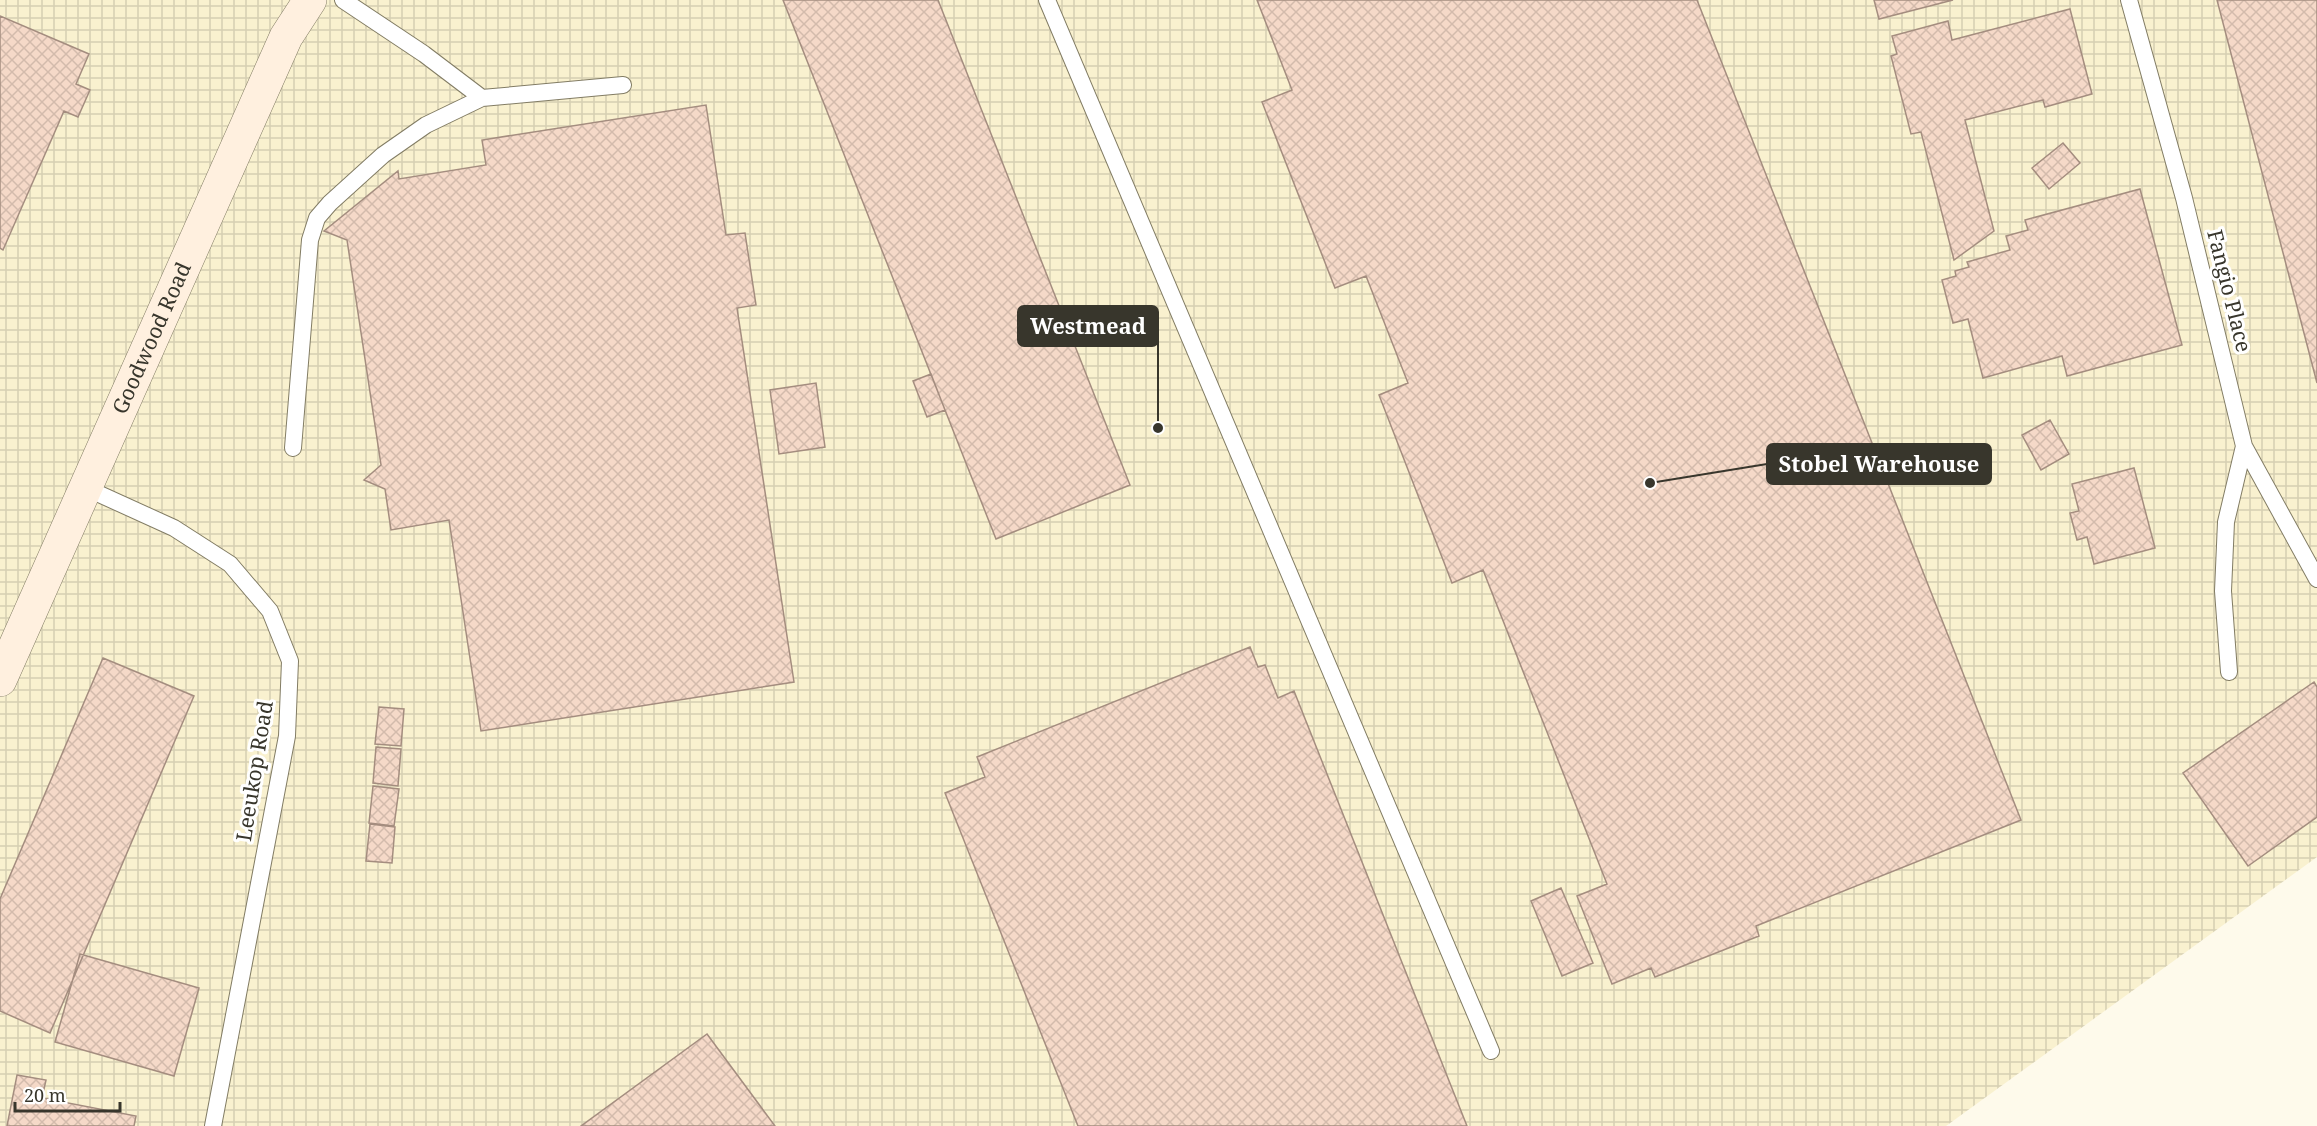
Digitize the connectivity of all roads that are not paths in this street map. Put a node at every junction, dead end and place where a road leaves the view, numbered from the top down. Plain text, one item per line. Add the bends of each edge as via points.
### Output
1 (310, 0) edge
2 (344, 0) edge
3 (1047, 0) edge
4 (2129, 0) edge
5 (623, 85) dead end
6 (482, 98) junction
7 (2244, 446) junction
8 (293, 448) dead end
9 (86, 489) junction
10 (2317, 579) edge
11 (2229, 672) dead end
12 (0, 680) edge
13 (1491, 1051) dead end
14 (213, 1126) edge

1 - 9 street, Goodwood Road via 286,37
2 - 6 lane
3 - 13 lane
4 - 7 lane, Fangio Place via 2184,198
5 - 6 lane
6 - 8 lane via 426,125 383,155 317,218 310,240
7 - 10 lane, Fangio Place
7 - 11 lane via 2226,522 2223,591
9 - 12 street, Goodwood Road
9 - 14 lane, Leeukop Road via 174,528 230,564 270,610 290,661 287,736

